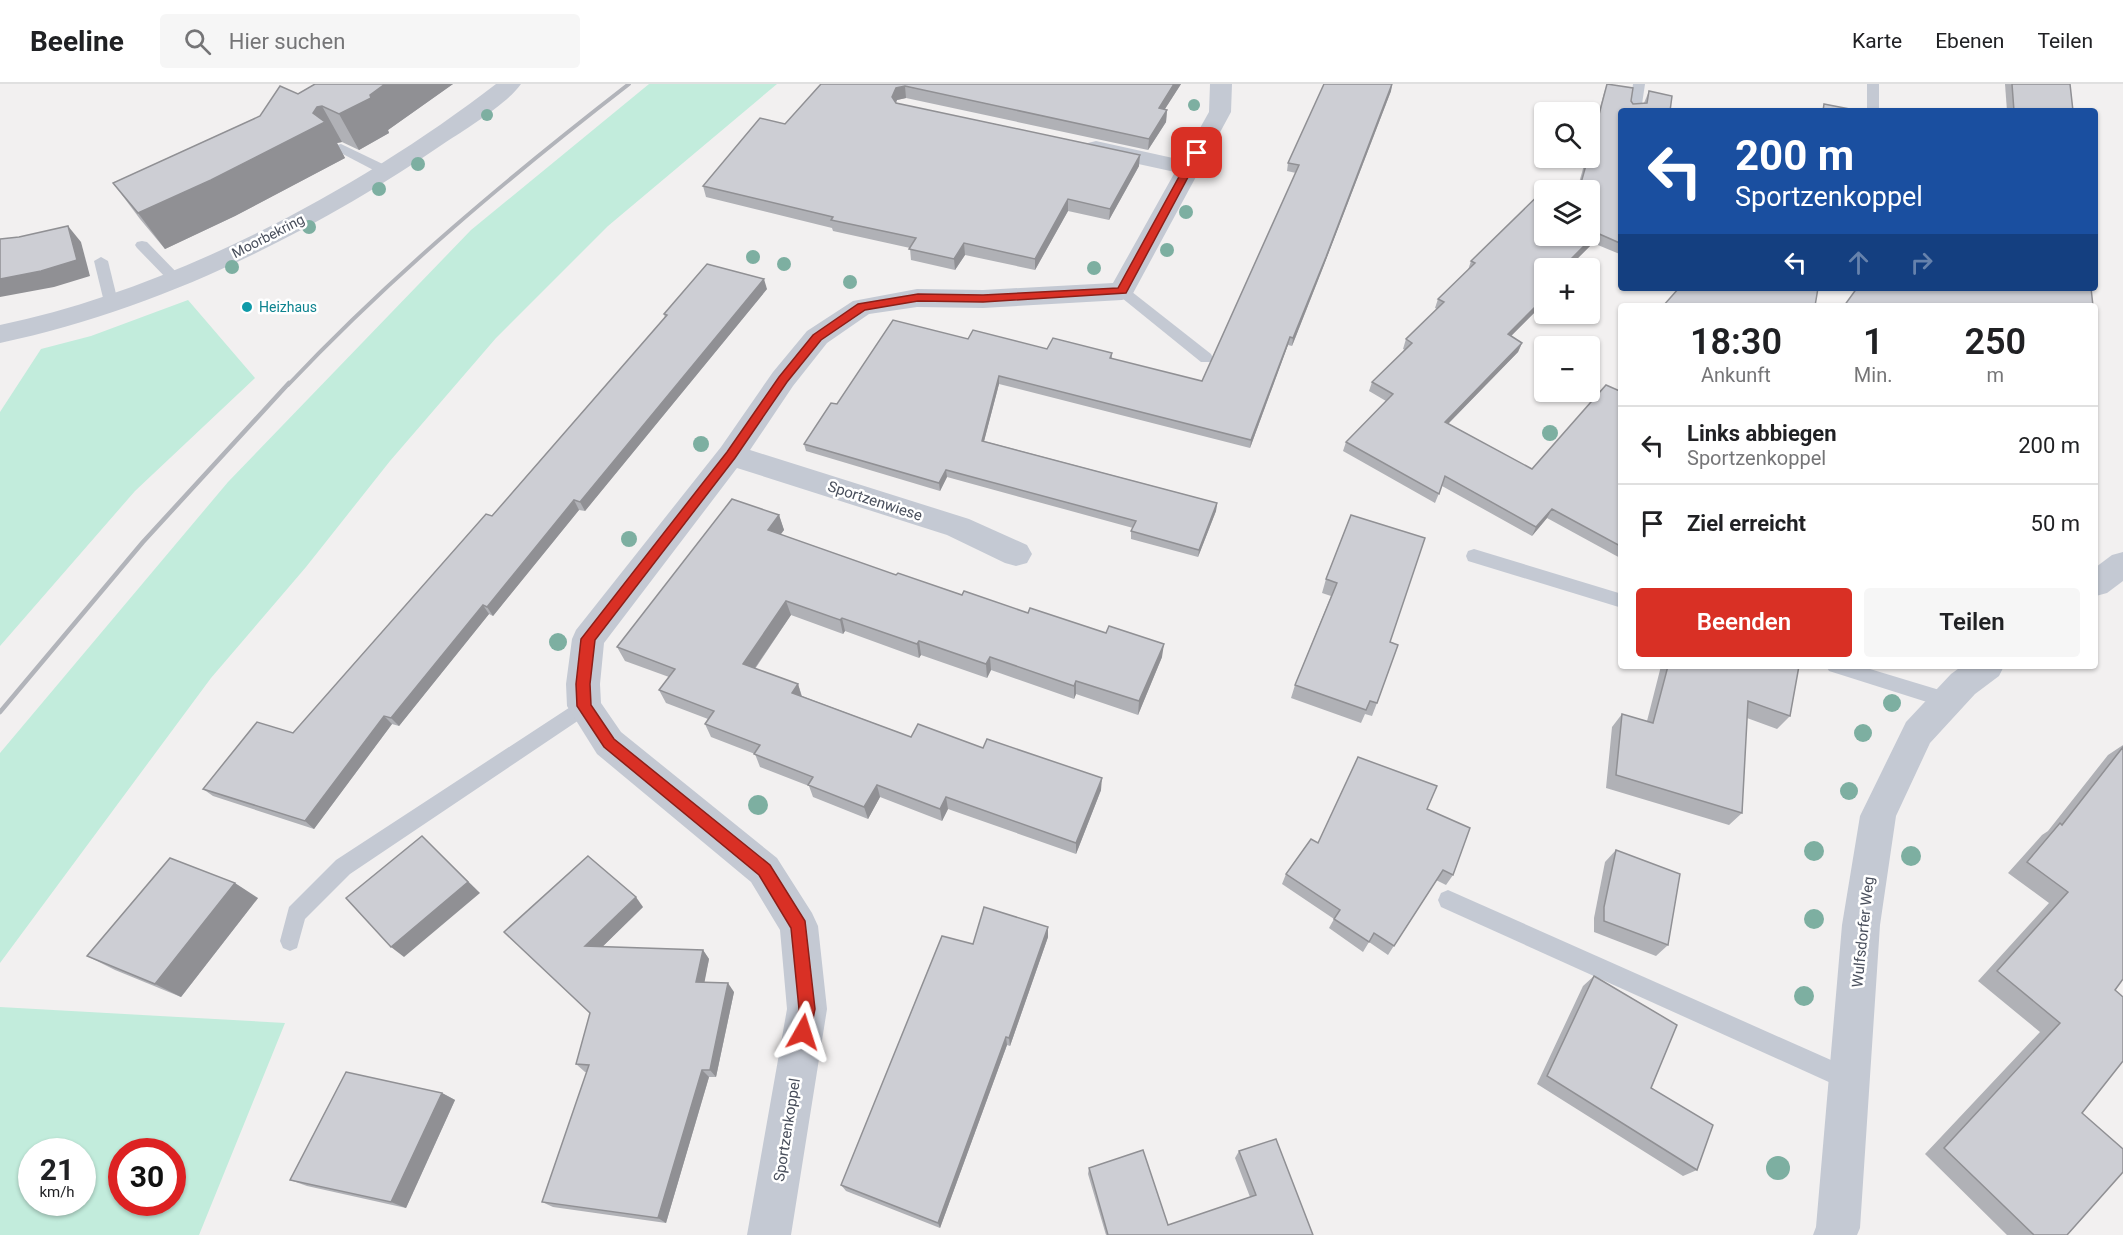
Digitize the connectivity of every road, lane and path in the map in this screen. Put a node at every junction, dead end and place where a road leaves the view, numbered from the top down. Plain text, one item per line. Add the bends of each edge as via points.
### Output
1 (510, 84) edge
2 (1221, 84) edge
3 (1639, 84) edge
4 (1873, 84) edge
5 (1635, 108) edge
6 (1874, 108) edge
7 (1070, 143) edge
8 (340, 148) edge
9 (1188, 168) junction
10 (386, 171) junction
11 (142, 245) edge
12 (101, 261) dead end
13 (176, 280) junction
14 (1122, 291) junction
15 (112, 306) junction
16 (0, 334) edge
17 (1206, 358) dead end
18 (731, 455) junction
19 (1016, 554) dead end
20 (1474, 556) dead end
21 (2123, 564) edge
22 (2098, 583) edge
23 (1618, 600) edge
24 (1845, 669) edge
25 (1983, 669) edge
26 (1949, 701) junction
27 (584, 706) junction
28 (1448, 900) dead end
29 (290, 941) dead end
30 (1850, 1080) junction
31 (769, 1235) edge
32 (1835, 1235) edge

1 - 10 street, Moorbekring via 443,135
2 - 9 street via 1220,111
3 - 5 lane
4 - 6 lane
7 - 9 street
8 - 10 lane
9 - 14 street
10 - 13 street, Moorbekring via 289,225
11 - 13 lane
12 - 15 lane
13 - 15 street, Moorbekring
14 - 17 lane
14 - 18 street via 918,298 862,307 817,337
15 - 16 street, Moorbekring
18 - 19 street, Sportzenwiese via 958,527
18 - 27 street via 588,639
20 - 23 lane
21 - 22 street
24 - 26 lane
25 - 26 street, Wulfsdorfer Weg
26 - 30 street, Wulfsdorfer Weg via 1918,734 1878,816 1861,925
27 - 29 lane via 343,867 296,914
27 - 31 street, Sportzenkoppel via 609,743 764,870 799,926 807,1009
28 - 30 lane
30 - 32 street, Wulfsdorfer Weg

